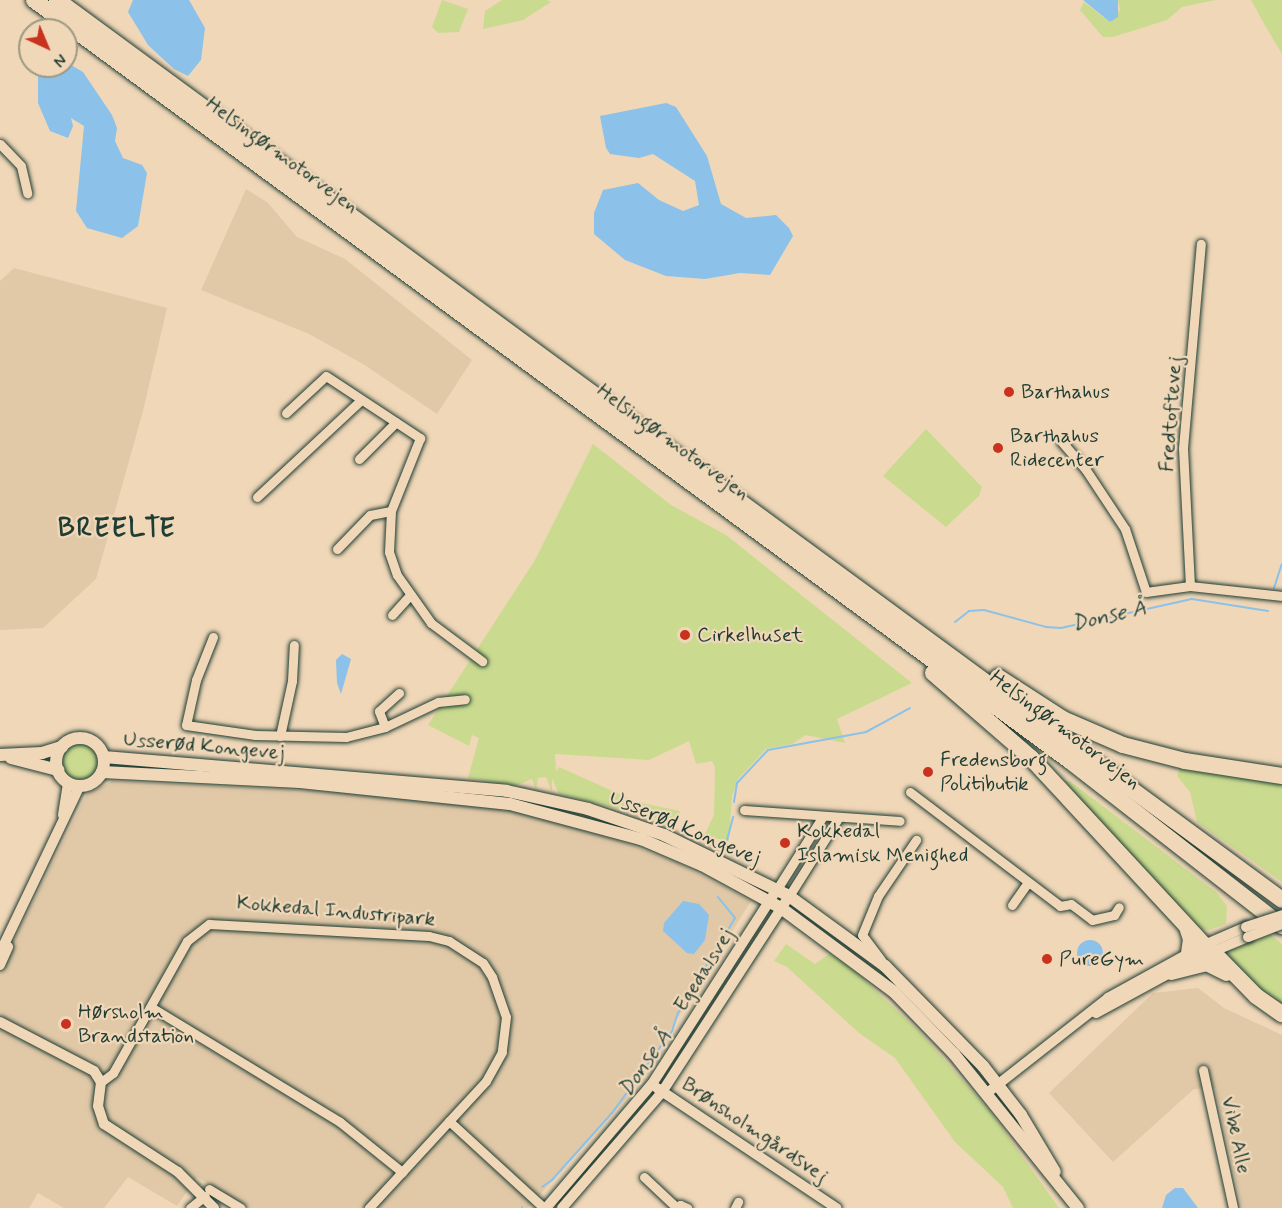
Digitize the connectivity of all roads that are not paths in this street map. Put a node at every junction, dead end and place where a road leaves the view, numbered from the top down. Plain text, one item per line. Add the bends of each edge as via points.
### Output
1 (34, 0) edge
2 (57, 0) edge
3 (0, 144) edge
4 (27, 193) dead end
5 (1201, 244) dead end
6 (362, 400) junction
7 (286, 413) dead end
8 (396, 422) junction
9 (1061, 441) dead end
10 (359, 459) dead end
11 (257, 497) dead end
12 (391, 511) junction
13 (337, 549) dead end
14 (816, 558) junction
15 (1190, 586) junction
16 (410, 595) junction
17 (1282, 596) edge
18 (847, 598) junction
19 (392, 615) dead end
20 (213, 637) dead end
21 (294, 645) dead end
22 (482, 661) dead end
23 (399, 693) dead end
24 (465, 699) dead end
25 (385, 727) junction
26 (280, 736) junction
27 (62, 747) junction
28 (4, 755) edge
29 (104, 757) junction
30 (58, 770) junction
31 (102, 772) junction
32 (1282, 776) edge
33 (74, 784) junction
34 (910, 792) dead end
35 (744, 810) dead end
36 (823, 816) junction
37 (839, 817) junction
38 (900, 821) dead end
39 (916, 840) dead end
40 (1028, 882) junction
41 (777, 889) junction
42 (789, 896) junction
43 (1282, 900) edge
44 (770, 901) junction
45 (1012, 905) dead end
46 (1119, 907) dead end
47 (781, 908) junction
48 (1282, 915) edge
49 (1282, 925) edge
50 (13, 930) junction
51 (1247, 932) junction
52 (1201, 950) junction
53 (0, 953) edge
54 (0, 965) edge
55 (885, 966) junction
56 (1171, 972) junction
57 (1244, 985) junction
58 (151, 1007) junction
59 (1282, 1014) edge
60 (1090, 1016) junction
61 (0, 1022) edge
62 (1203, 1070) dead end
63 (101, 1082) junction
64 (652, 1084) junction
65 (998, 1085) junction
66 (662, 1092) junction
67 (987, 1093) junction
68 (449, 1121) junction
69 (402, 1172) junction
70 (644, 1177) dead end
71 (1059, 1181) junction
72 (207, 1193) junction
73 (675, 1207) edge
74 (190, 1208) edge
75 (214, 1208) edge
76 (241, 1208) edge
77 (369, 1208) edge
78 (545, 1208) edge
79 (562, 1208) edge
80 (687, 1208) edge
81 (836, 1208) edge
82 (1078, 1208) edge
83 (1233, 1208) edge

1 - 18 highway, Helsingørmotorvejen
2 - 14 highway, Helsingørmotorvejen
3 - 4 street via 21,166
5 - 15 street, Fredtoftevej via 1183,448
6 - 7 street via 326,376
6 - 8 street
6 - 11 street
8 - 10 street
8 - 12 street via 420,438
9 - 15 street via 1086,470 1125,529 1146,592
12 - 13 street via 370,515
12 - 16 street via 389,552
14 - 32 highway via 864,582 1063,719 1123,745 1185,761
14 - 43 highway, Helsingørmotorvejen
15 - 17 street
16 - 19 street
16 - 22 street via 442,633
18 - 49 highway, Helsingørmotorvejen via 1060,754
18 - 52 highway via 1031,758 1187,926 1191,939
20 - 26 street via 199,671 186,725
21 - 26 street via 292,681
23 - 25 street via 379,711
24 - 25 street via 421,708
25 - 26 street via 346,737
27 - 28 main road
27 - 29 main road via 83,738 96,744
27 - 30 main road
28 - 30 main road
29 - 31 main road
29 - 41 main road, Usserød Kongevej via 507,791 546,798 664,835
30 - 33 main road
31 - 33 main road via 95,780
31 - 44 main road, Usserød Kongevej via 300,782 510,804 641,839
33 - 50 street via 63,824
34 - 40 street
35 - 36 street
36 - 37 street
36 - 41 street
37 - 38 street
37 - 42 street
39 - 55 street via 866,921 862,935
40 - 45 street
40 - 46 street via 1060,906 1071,904 1092,920 1114,915
41 - 42 main road, Usserød Kongevej
41 - 44 street, Egedalsvej
42 - 47 street, Egedalsvej
42 - 55 main road, Usserød Kongevej
44 - 47 main road, Usserød Kongevej
44 - 64 street, Egedalsvej
47 - 66 street, Egedalsvej
47 - 67 main road, Usserød Kongevej via 894,992
48 - 51 street, bridge
49 - 51 street, bridge
50 - 53 street
50 - 54 street
51 - 52 street
52 - 56 street
52 - 57 highway
52 - 60 street via 1108,998
55 - 65 main road, Usserød Kongevej via 948,1026
56 - 57 highway via 1207,963
56 - 60 street
57 - 59 highway
58 - 63 street, Kokkedal Industripark via 113,1073
58 - 68 street, Kokkedal Industripark via 187,941 209,924 429,936 449,941 483,963 505,1008 507,1029 492,1072
58 - 69 street via 340,1122
60 - 65 street
61 - 63 street via 94,1071
62 - 83 street, Vibe Alle
63 - 72 street via 98,1106 104,1124
64 - 66 street, Brønsholmgårdsvej
64 - 78 street, Egedalsvej
65 - 67 street
65 - 71 main road, Usserød Kongevej via 1049,1159
66 - 79 street, Egedalsvej
66 - 81 street, Brønsholmgårdsvej
67 - 71 main road, Usserød Kongevej
68 - 69 street, Kokkedal Industripark
68 - 78 street
69 - 77 street, Kokkedal Industripark
70 - 73 street
71 - 82 main road
72 - 74 street
72 - 75 street
72 - 76 street
73 - 80 street

